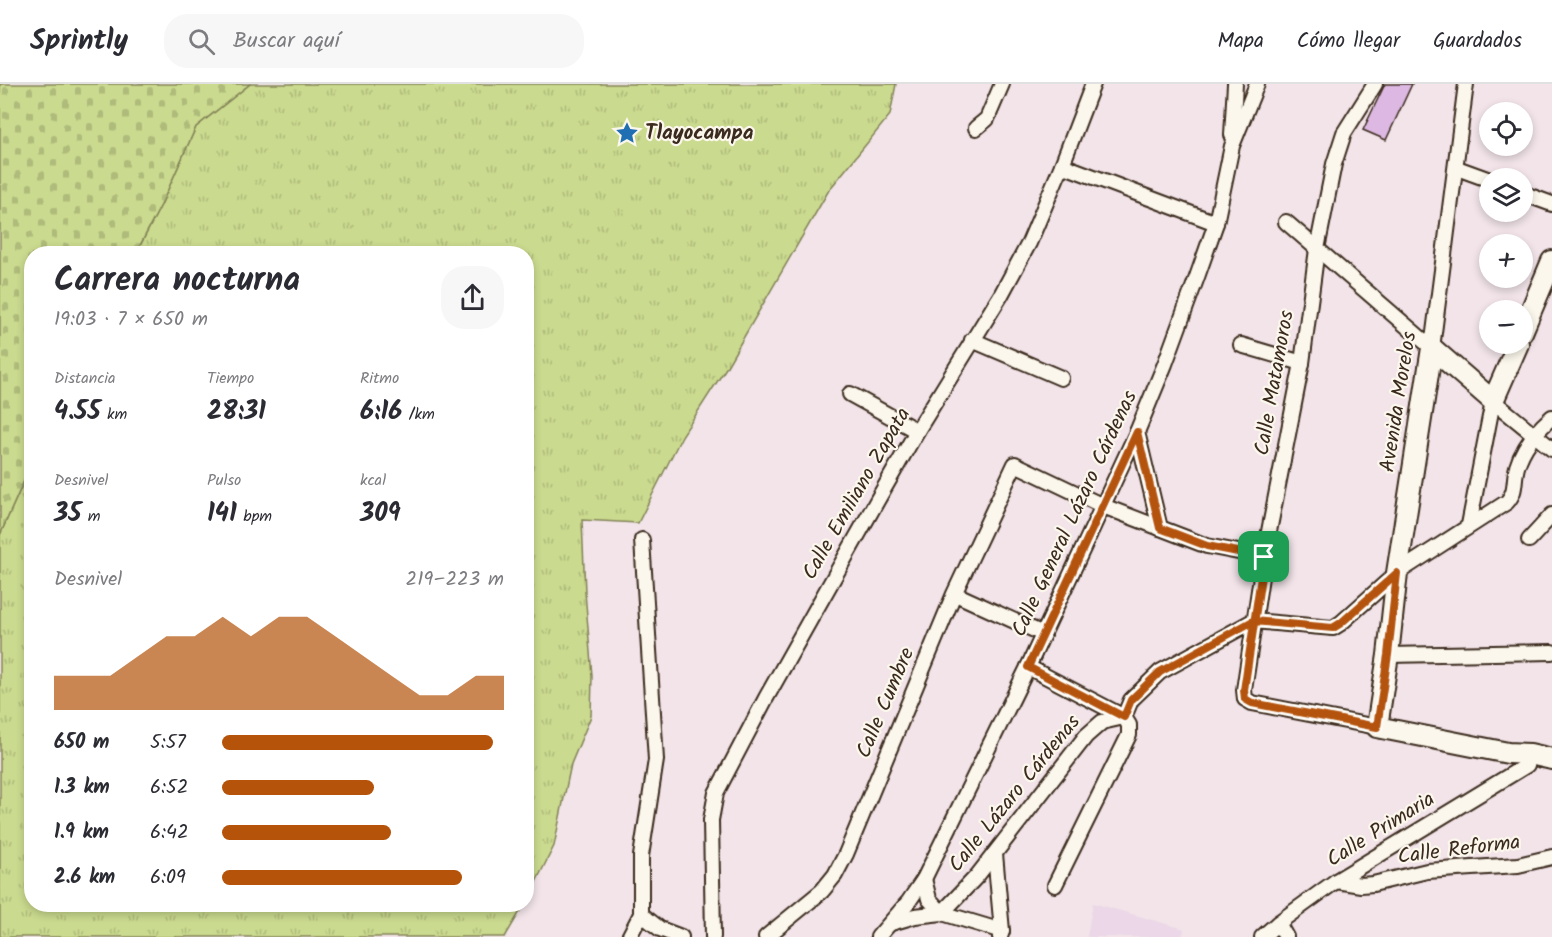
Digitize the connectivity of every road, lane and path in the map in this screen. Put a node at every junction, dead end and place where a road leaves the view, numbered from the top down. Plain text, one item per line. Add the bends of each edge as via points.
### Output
1 (1002, 84) edge
2 (1093, 84) edge
3 (1235, 84) edge
4 (1257, 84) edge
5 (1375, 84) edge
6 (1466, 84) edge
7 (976, 128) dead end
8 (1232, 146) junction
9 (1062, 165) junction
10 (1457, 168) junction
11 (1479, 176) edge
12 (1533, 197) edge
13 (1552, 204) edge
14 (1286, 222) dead end
15 (1216, 223) junction
16 (1317, 249) junction
17 (1552, 261) edge
18 (1533, 306) edge
19 (972, 340) junction
20 (1241, 345) dead end
21 (1432, 348) junction
22 (1514, 354) edge
23 (1302, 363) junction
24 (1062, 378) dead end
25 (850, 394) dead end
26 (1493, 401) junction
27 (1552, 417) edge
28 (917, 431) junction
29 (1137, 432) junction
30 (1533, 434) junction
31 (1552, 449) edge
32 (1103, 506) junction
33 (1552, 515) edge
34 (1469, 525) junction
35 (1160, 528) junction
36 (642, 540) dead end
37 (1529, 540) dead end
38 (1264, 557) junction
39 (1397, 573) junction
40 (962, 597) dead end
41 (1253, 621) junction
42 (1043, 634) junction
43 (1552, 652) edge
44 (1388, 655) junction
45 (1028, 667) junction
46 (1124, 717) junction
47 (1377, 727) junction
48 (1552, 759) edge
49 (1528, 760) junction
50 (1552, 770) edge
51 (995, 854) junction
52 (1552, 857) edge
53 (924, 879) junction
54 (1336, 881) junction
55 (1055, 885) dead end
56 (942, 912) junction
57 (641, 914) junction
58 (891, 923) junction
59 (1278, 923) junction
60 (1001, 934) edge
61 (629, 937) edge
62 (681, 937) edge
63 (713, 937) edge
64 (766, 937) edge
65 (878, 937) edge
66 (1262, 937) edge
67 (1286, 937) edge

1 - 7 street via 987,119
2 - 9 street, Calle Emiliano Zapata
3 - 8 street
4 - 8 street, Calle General Lázaro Cárdenas
5 - 16 street, Calle Matamoros via 1344,134
6 - 10 street, Avenida Morelos
8 - 15 street, Calle General Lázaro Cárdenas
9 - 15 street
9 - 19 street, Calle Emiliano Zapata via 1029,243
10 - 11 street
10 - 21 street, Avenida Morelos
12 - 13 street
14 - 16 street
15 - 29 street, Calle General Lázaro Cárdenas
16 - 21 street
16 - 23 street, Calle Matamoros
17 - 18 street
19 - 24 street
19 - 28 street, Calle Emiliano Zapata
20 - 23 street
21 - 26 street
21 - 39 street, Avenida Morelos
22 - 26 street
23 - 38 street, Calle Matamoros
25 - 28 street
26 - 30 street
26 - 34 street
27 - 30 street
28 - 63 street, Calle Emiliano Zapata via 716,793 711,820
29 - 32 street, Calle General Lázaro Cárdenas
29 - 35 street
30 - 31 street
30 - 34 street via 1517,465 1512,496
32 - 35 street
32 - 42 street, Calle General Lázaro Cárdenas
32 - 64 street, Calle Cumbre via 1015,464 954,594 835,875 822,891
33 - 37 street
34 - 39 street
35 - 38 street via 1207,546
36 - 57 street via 656,752 641,856
38 - 41 street, Calle Matamoros
39 - 41 street via 1333,628
39 - 44 street, Avenida Morelos
40 - 42 street
41 - 46 street via 1160,672 1131,700
41 - 47 street, Calle Matamoros via 1245,699
42 - 45 street, Calle General Lázaro Cárdenas
43 - 44 street
44 - 47 street, Avenida Morelos
45 - 46 street
45 - 53 street, Calle General Lázaro Cárdenas
46 - 51 street, Calle Lázaro Cárdenas via 1102,722 1086,736
46 - 55 street via 1129,735
47 - 49 street
48 - 49 street
49 - 50 street
49 - 54 street, Calle Primaria
51 - 56 street, Calle Lázaro Cárdenas
51 - 60 street
52 - 54 street, Calle Reforma via 1518,865 1427,871 1373,884
53 - 56 street via 929,899
53 - 58 street, Calle General Lázaro Cárdenas
54 - 59 street, Calle Primaria
56 - 58 street
56 - 60 street
57 - 61 street
57 - 62 street via 660,929
58 - 65 street, Calle General Lázaro Cárdenas
59 - 66 street, Calle Primaria
59 - 67 street

